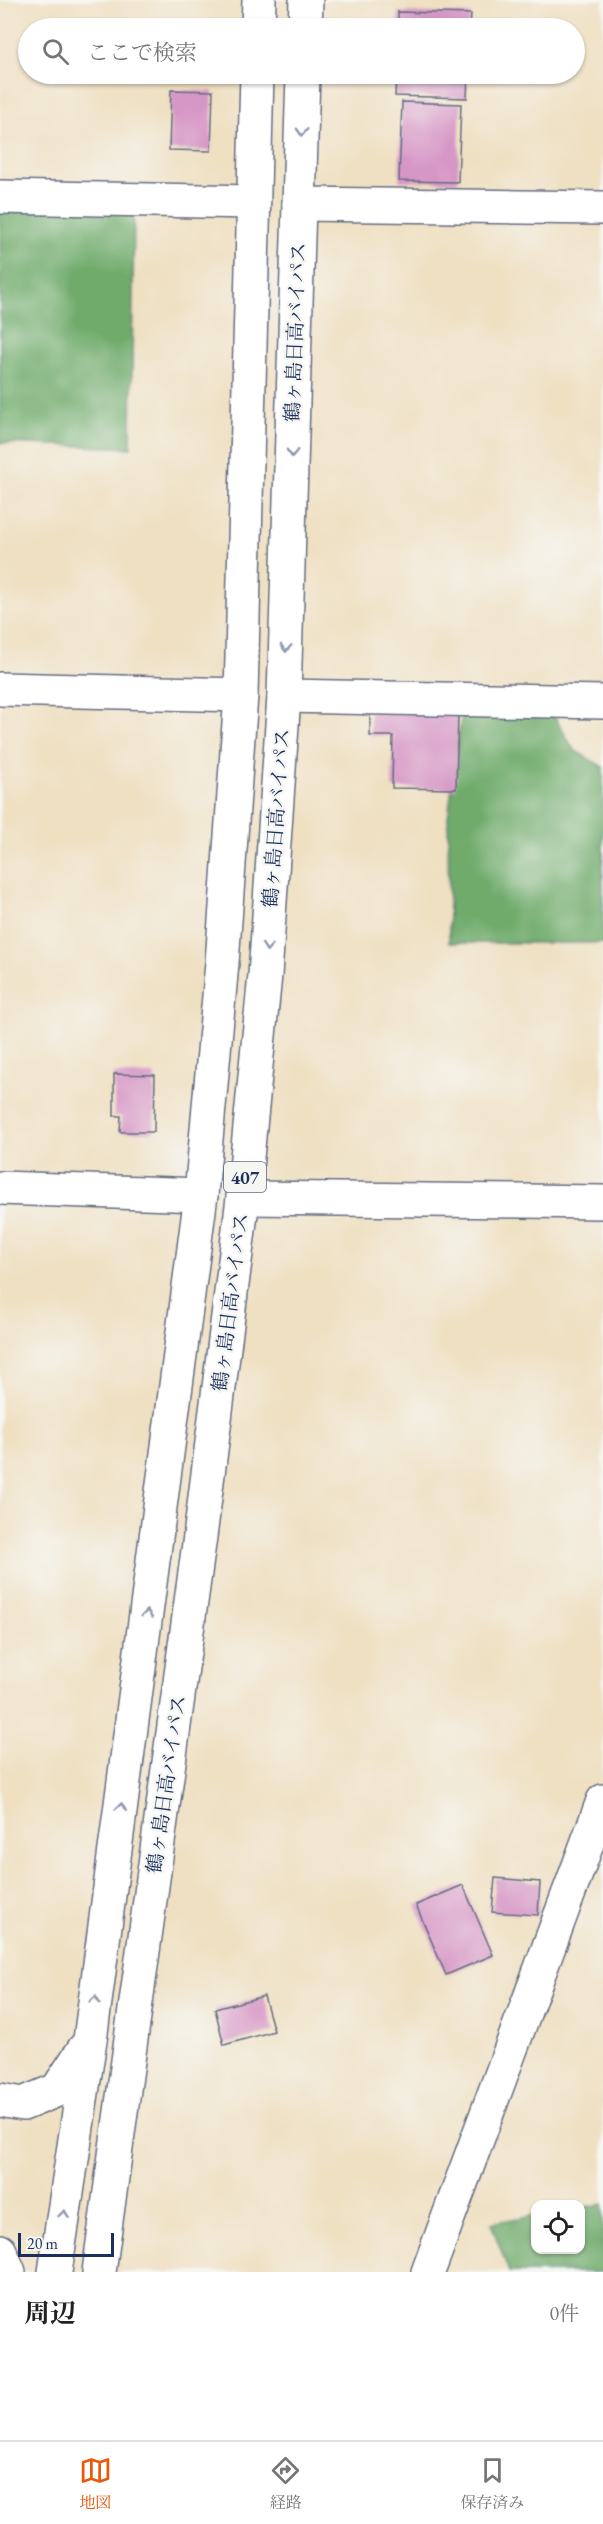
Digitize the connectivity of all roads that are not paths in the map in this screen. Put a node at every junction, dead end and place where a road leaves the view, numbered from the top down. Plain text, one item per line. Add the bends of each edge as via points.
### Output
1 (259, 0) edge
2 (306, 0) edge
3 (258, 18) edge
4 (305, 18) edge
5 (257, 84) edge
6 (303, 84) edge
7 (0, 197) edge
8 (253, 202) junction
9 (299, 204) junction
10 (603, 208) edge
11 (0, 689) edge
12 (240, 695) junction
13 (284, 696) junction
14 (603, 702) edge
15 (0, 1188) edge
16 (201, 1195) junction
17 (243, 1198) junction
18 (603, 1202) edge
19 (603, 1800) edge
20 (90, 2040) junction
21 (0, 2100) edge
22 (0, 2251) edge
23 (9, 2272) edge
24 (55, 2272) edge
25 (99, 2272) edge
26 (428, 2272) edge

1 - 3 main road
2 - 4 main road
5 - 8 main road, 鶴ヶ島日高バイパス / 407
6 -> 9 main road, 鶴ヶ島日高バイパス / 407
7 - 8 main road
8 - 12 main road, 鶴ヶ島日高バイパス / 407
9 - 10 main road
9 -> 13 main road, 鶴ヶ島日高バイパス / 407
11 - 12 main road
12 - 16 main road, 鶴ヶ島日高バイパス / 407
13 - 14 main road
13 -> 17 main road, 鶴ヶ島日高バイパス / 407 via 265,975
15 - 16 main road
20 -> 16 main road, 鶴ヶ島日高バイパス / 407
17 - 18 main road
17 - 25 main road, 鶴ヶ島日高バイパス / 407
19 - 26 main road
20 - 21 main road via 57,2090 23,2104
24 -> 20 main road, 鶴ヶ島日高バイパス / 407
22 - 23 main road

